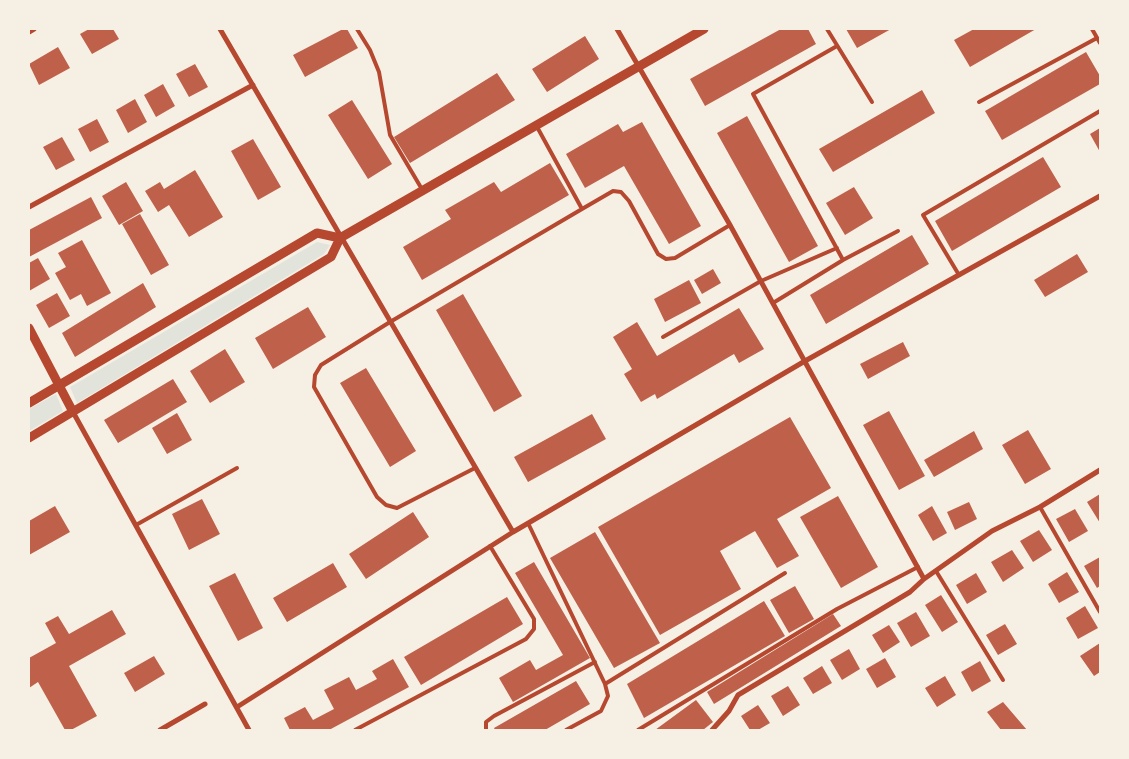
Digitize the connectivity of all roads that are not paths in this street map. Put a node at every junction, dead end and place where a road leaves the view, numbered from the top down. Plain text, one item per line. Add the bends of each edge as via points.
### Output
1 (34, 29) edge
2 (220, 29) edge
3 (357, 29) edge
4 (618, 29) edge
5 (704, 29) edge
6 (827, 29) edge
7 (1092, 29) edge
8 (29, 32) edge
9 (1097, 38) junction
10 (1100, 43) edge
11 (837, 46) junction
12 (639, 66) junction
13 (253, 85) junction
14 (872, 102) dead end
15 (979, 102) dead end
16 (1100, 111) edge
17 (536, 125) junction
18 (423, 191) junction
19 (1099, 198) edge
20 (29, 207) edge
21 (582, 209) junction
22 (730, 224) junction
23 (898, 231) dead end
24 (340, 238) junction
25 (837, 248) junction
26 (843, 260) junction
27 (959, 275) junction
28 (761, 281) junction
29 (773, 303) junction
30 (390, 322) junction
31 (29, 328) edge
32 (663, 337) dead end
33 (805, 361) junction
34 (59, 386) junction
35 (29, 403) edge
36 (73, 412) junction
37 (29, 438) edge
38 (237, 468) dead end
39 (476, 468) junction
40 (1100, 470) edge
41 (1040, 507) junction
42 (528, 523) junction
43 (136, 525) junction
44 (513, 532) junction
45 (490, 546) junction
46 (918, 567) junction
47 (936, 571) junction
48 (785, 573) dead end
49 (924, 579) junction
50 (1100, 612) edge
51 (595, 662) junction
52 (1003, 680) dead end
53 (605, 684) junction
54 (205, 704) dead end
55 (237, 707) junction
56 (160, 730) edge
57 (249, 730) edge
58 (355, 730) edge
59 (486, 730) edge
60 (566, 730) edge
61 (638, 730) edge
62 (712, 730) edge

1 - 8 street
2 - 13 street
3 - 18 lane via 379,72 390,135
4 - 12 street
5 - 12 street
6 - 11 lane
7 - 9 lane
9 - 10 lane
9 - 15 lane
11 - 14 lane
11 - 25 lane via 752,94
12 - 17 street
12 - 22 street
13 - 20 street
13 - 24 street
16 - 27 lane via 923,215
17 - 18 street
17 - 21 lane
18 - 24 street
19 - 27 street
21 - 22 lane via 613,191 621,192 629,200 658,254 666,259 675,258
21 - 30 lane
22 - 28 street
23 - 26 lane
24 - 30 street
24 - 34 street via 317,233
24 - 36 street via 331,257
25 - 26 lane
25 - 28 lane
26 - 29 lane
27 - 33 street
28 - 29 street
28 - 32 lane
29 - 33 street
30 - 39 street
30 - 39 lane via 322,364 314,381 314,387 377,497 386,505 397,508
31 - 34 street
33 - 42 street
33 - 46 street
34 - 35 street
34 - 36 street
36 - 37 street
36 - 43 street
38 - 43 lane
39 - 44 street
40 - 41 street
41 - 47 street via 992,532
41 - 50 lane
42 - 44 street
42 - 51 lane
43 - 55 street
44 - 45 street
45 - 55 street
45 - 58 lane via 534,619 534,629 526,639
46 - 49 street
46 - 61 lane via 837,609
47 - 49 street
47 - 52 lane
48 - 53 lane
49 - 62 street via 910,592 738,695
51 - 53 lane
51 - 59 lane via 494,716 486,722
53 - 60 lane via 608,696 601,710
54 - 56 street
55 - 57 street

